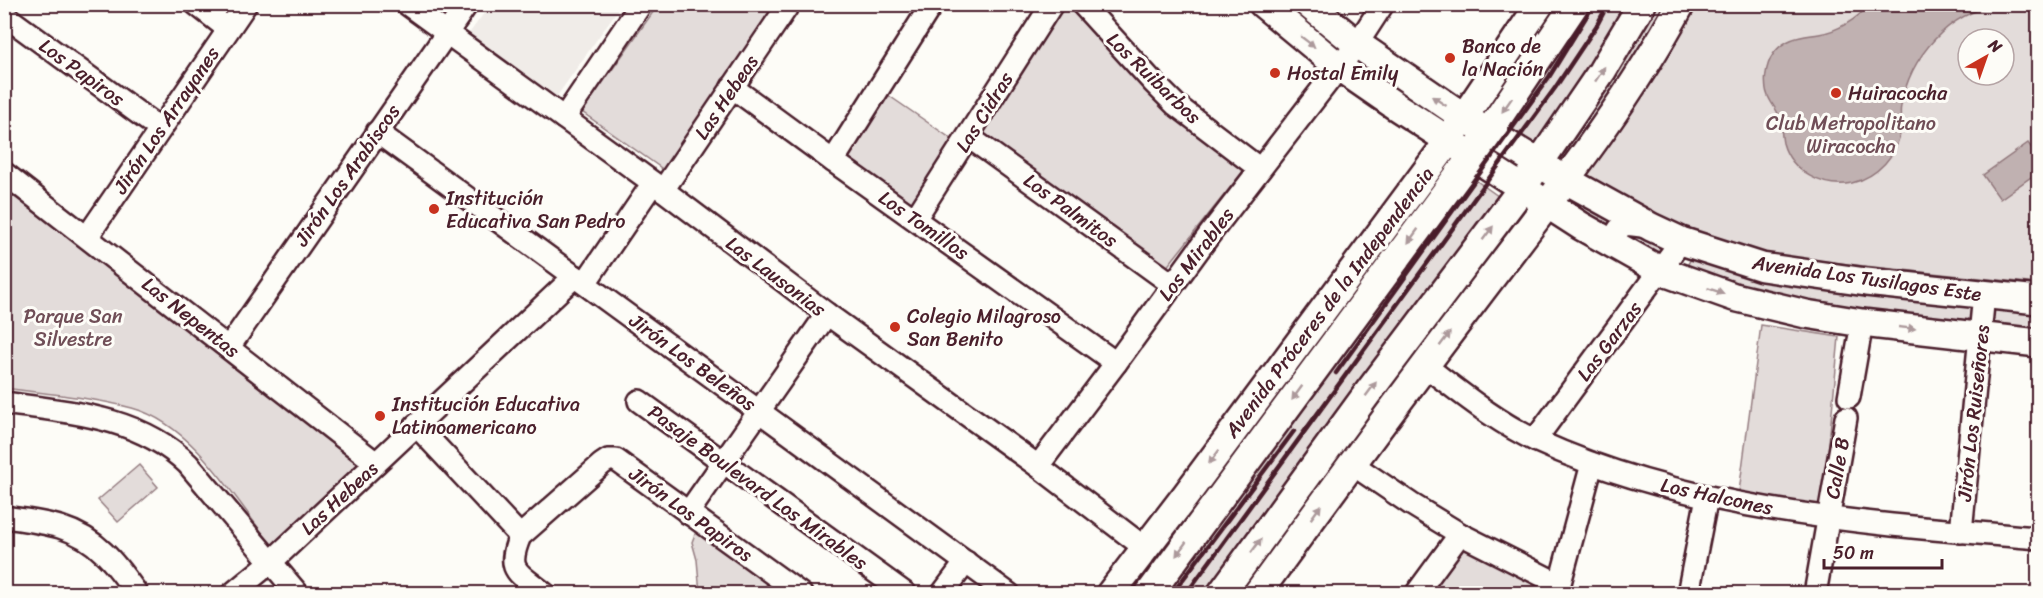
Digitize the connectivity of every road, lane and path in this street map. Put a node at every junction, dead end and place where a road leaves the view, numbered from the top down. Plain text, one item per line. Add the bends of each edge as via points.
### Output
1 (196, 4) edge
2 (246, 4) edge
3 (407, 4) edge
4 (467, 4) edge
5 (641, 4) edge
6 (789, 4) edge
7 (932, 4) edge
8 (1052, 4) edge
9 (1082, 4) edge
10 (1263, 4) edge
11 (1308, 4) edge
12 (1383, 4) edge
13 (1575, 4) edge
14 (1642, 4) edge
15 (1681, 4) edge
16 (1540, 5) edge
17 (4, 15) edge
18 (228, 29) junction
19 (447, 33) junction
20 (1357, 44) junction
21 (1339, 67) junction
22 (732, 87) junction
23 (564, 118) junction
24 (160, 129) junction
25 (1457, 129) junction
26 (377, 132) junction
27 (1488, 133) junction
28 (969, 137) junction
29 (1473, 155) junction
30 (833, 161) junction
31 (1539, 164) junction
32 (1260, 169) junction
33 (4, 173) edge
34 (1566, 180) junction
35 (658, 187) junction
36 (1522, 187) junction
37 (1548, 204) junction
38 (915, 219) junction
39 (1650, 227) junction
40 (87, 237) junction
41 (1681, 241) junction
42 (1610, 243) junction
43 (1661, 271) junction
44 (580, 279) junction
45 (1172, 284) junction
46 (1984, 294) junction
47 (2038, 300) edge
48 (826, 314) junction
49 (1862, 323) junction
50 (1981, 336) junction
51 (2038, 343) edge
52 (229, 346) junction
53 (1116, 363) junction
54 (1424, 366) junction
55 (639, 401) dead end
56 (4, 403) edge
57 (759, 410) junction
58 (416, 425) junction
59 (1535, 440) junction
60 (722, 462) junction
61 (376, 463) junction
62 (1352, 464) junction
63 (1592, 464) junction
64 (1038, 466) junction
65 (1707, 497) junction
66 (688, 513) junction
67 (4, 518) edge
68 (1827, 518) junction
69 (1961, 532) junction
70 (1460, 534) junction
71 (520, 536) junction
72 (2038, 538) edge
73 (1145, 548) junction
74 (271, 562) junction
75 (966, 562) junction
76 (1558, 589) edge
77 (137, 594) edge
78 (232, 594) edge
79 (298, 594) edge
80 (545, 594) edge
81 (801, 594) edge
82 (906, 594) edge
83 (942, 594) edge
84 (1009, 594) edge
85 (1110, 594) edge
86 (1149, 594) edge
87 (1221, 594) edge
88 (1257, 594) edge
89 (1416, 594) edge
90 (1688, 594) edge
91 (1815, 594) edge

1 - 18 street
2 - 18 street, Jirón Los Arrayanes
3 - 19 street, Las Lausonias
4 - 19 street, Jirón Los Arabiscos
5 - 23 street
6 - 22 street, Las Hebeas
7 - 30 street
8 - 28 street, Las Cidras
9 - 32 street, Los Ruibarbos via 1176,105
10 -> 21 main road
11 - 20 main road
12 - 20 street, Los Mirables
13 -> 27 main road, Avenida Próceres de la Independencia
31 -> 14 main road
15 - 34 main road via 1639,76
16 - 25 main road, Avenida Próceres de la Independencia
17 - 24 street, Los Papiros
18 - 24 street, Jirón Los Arrayanes
19 - 23 street, Las Lausonias
19 - 26 street, Jirón Los Arabiscos
20 - 21 street, Los Mirables
25 -> 20 main road
21 - 25 main road via 1397,107
21 - 32 street, Los Mirables
22 - 30 street, Los Tomillos
22 - 35 street, Las Hebeas
23 - 35 street, Las Lausonias
24 - 40 street, Jirón Los Arrayanes
25 - 27 main road, Avenida Los Tusilagos Este
25 - 29 main road, Avenida Los Tusilagos Este
25 -> 73 main road, Avenida Próceres de la Independencia
26 - 44 street, Jirón Los Beleños
26 - 52 street, Jirón Los Arabiscos
27 - 29 main road, Avenida Próceres de la Independencia
27 - 31 main road, Avenida Los Tusilagos Este
28 - 38 street, Las Cidras
28 - 45 street, Los Palmitos
29 - 36 main road, Avenida Los Tusilagos Este
29 -> 86 main road, Avenida Próceres de la Independencia
30 - 38 street, Los Tomillos
31 - 34 main road, Avenida Los Tusilagos Este
31 - 36 main road
32 - 45 street, Los Mirables
33 - 40 street, Las Nepentas
34 - 37 main road
34 - 39 main road, Avenida Los Tusilagos Este
35 - 44 street, Las Hebeas
35 - 48 street, Las Lausonias
36 - 37 main road, Avenida Los Tusilagos Este
87 -> 36 main road
37 - 42 main road, Avenida Los Tusilagos Este
54 -> 37 main road
38 - 53 street, Los Tomillos
39 - 41 main road, Avenida Los Tusilagos Este
39 - 42 street via 1626,224
40 - 52 street, Las Nepentas
41 - 43 street, Las Garzas
41 - 46 main road, Avenida Los Tusilagos Este via 1762,267
42 - 43 main road, Avenida Los Tusilagos Este
43 -> 49 main road, Avenida Los Tusilagos Este via 1734,297
43 - 59 street, Las Garzas
44 - 57 street, Jirón Los Beleños
44 - 58 street, Las Hebeas
45 - 53 street, Los Mirables
46 - 47 main road, Avenida Los Tusilagos Este
46 - 50 street, Jirón Los Ruiseñores
48 - 57 street
48 - 64 street, Las Lausonias
49 -> 50 main road, Avenida Los Tusilagos Este
49 - 68 street, Calle B
50 - 51 main road, Avenida Los Tusilagos Este
50 - 69 street, Jirón Los Ruiseñores
52 - 61 street, Las Nepentas
53 - 64 street, Los Mirables
54 - 59 street, Los Halcones
54 - 62 main road
55 - 60 street, Pasaje Boulevard Los Mirables
56 - 74 street via 78,413 150,435 188,464
57 - 60 street
57 - 75 street, Jirón Los Beleños
58 - 61 street, Las Hebeas
58 - 71 street
59 - 63 street, Los Halcones
60 - 66 street
60 - 82 street, Pasaje Boulevard Los Mirables
61 - 74 street, Las Hebeas
62 - 70 street
88 -> 62 main road
63 - 65 street, Los Halcones
63 - 76 street
64 - 73 street, Las Lausonias
65 - 68 street, Los Halcones
65 - 90 street
66 - 71 street, Jirón Los Papiros via 616,460 608,460
66 - 81 street, Jirón Los Papiros
67 - 77 street via 69,529 84,537 105,553
68 - 69 street, Los Halcones
68 - 91 street
69 - 72 street, Los Halcones
70 - 76 street
70 - 89 street
71 - 80 street via 513,564
73 - 85 main road, Avenida Próceres de la Independencia
74 - 78 street, Las Hebeas
74 - 79 street
75 - 83 street
75 - 84 street, Jirón Los Beleños

